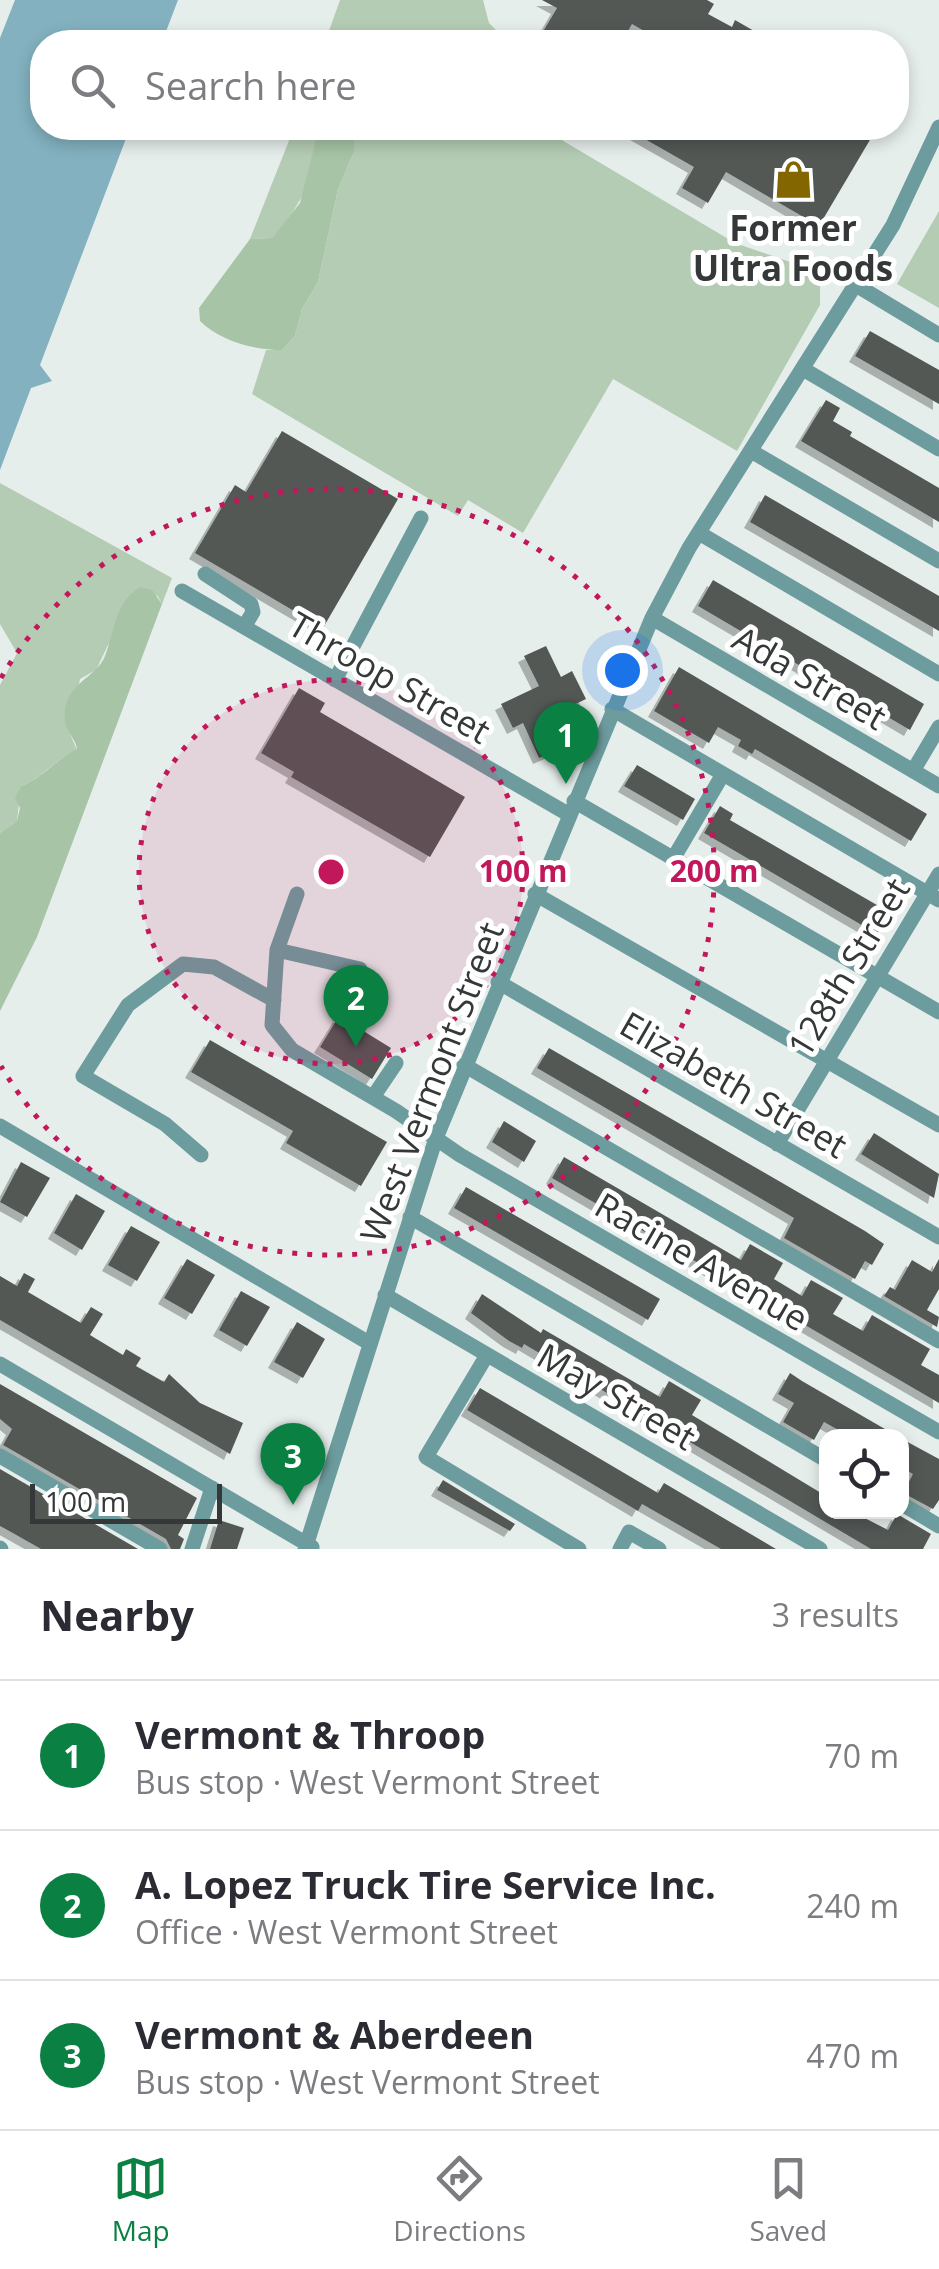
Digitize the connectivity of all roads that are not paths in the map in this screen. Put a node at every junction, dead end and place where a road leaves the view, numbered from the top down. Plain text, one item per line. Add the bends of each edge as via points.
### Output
1 (939, 126) edge
2 (856, 285) junction
3 (939, 335) edge
4 (802, 370) junction
5 (939, 449) edge
6 (751, 451) junction
7 (421, 518) dead end
8 (699, 533) junction
9 (939, 561) edge
10 (205, 574) dead end
11 (182, 591) dead end
12 (652, 618) junction
13 (244, 627) junction
14 (939, 674) edge
15 (335, 680) junction
16 (612, 709) junction
17 (939, 727) edge
18 (913, 771) junction
19 (724, 774) junction
20 (939, 786) edge
21 (572, 808) junction
22 (673, 858) junction
23 (939, 874) edge
24 (297, 894) dead end
25 (535, 894) junction
26 (933, 897) edge
27 (277, 950) junction
28 (360, 969) dead end
29 (877, 976) junction
30 (498, 982) junction
31 (274, 1000) junction
32 (939, 1012) edge
33 (827, 1060) junction
34 (396, 1063) dead end
35 (464, 1064) junction
36 (372, 1097) junction
37 (0, 1126) edge
38 (939, 1126) edge
39 (436, 1138) junction
40 (778, 1144) junction
41 (201, 1155) dead end
42 (410, 1217) junction
43 (939, 1237) edge
44 (384, 1296) junction
45 (939, 1341) edge
46 (369, 1343) junction
47 (487, 1355) junction
48 (0, 1364) edge
49 (939, 1432) edge
50 (0, 1456) edge
51 (819, 1456) edge
52 (212, 1488) junction
53 (909, 1508) edge
54 (939, 1526) edge
55 (791, 1542) edge
56 (309, 1547) edge
57 (160, 1549) edge
58 (192, 1549) edge
59 (579, 1549) edge
60 (620, 1549) edge
61 (659, 1549) edge
62 (820, 1549) edge

1 - 2 street, West Vermont Street via 893,225
2 - 3 street
2 - 4 street, West Vermont Street
4 - 5 street
4 - 6 street, West Vermont Street
6 - 8 street, West Vermont Street
6 - 9 street
7 - 15 street
8 - 12 street, West Vermont Street
8 - 14 street
10 - 13 street via 251,604
11 - 13 street, Throop Street
12 - 16 street, West Vermont Street
12 - 18 street, Ada Street
13 - 15 street, Throop Street
15 - 21 street, Throop Street
16 - 19 street
16 - 21 street, West Vermont Street
17 - 18 street
18 - 20 street, Ada Street
19 - 22 street
19 - 26 street
21 - 22 street, Throop Street
21 - 25 street, West Vermont Street
22 - 29 street, Throop Street
23 - 26 street, 128th Street
24 - 27 street
25 - 30 street, West Vermont Street
25 - 33 street
26 - 29 street, 128th Street
27 - 28 street
27 - 31 street
29 - 32 street, Throop Street
29 - 33 street, 128th Street
30 - 35 street, West Vermont Street
30 - 40 street, Elizabeth Street
31 - 36 street, Racine Avenue via 272,1025 292,1050
31 - 41 street via 214,967 183,964 128,1004 83,1076 164,1124
33 - 38 street
33 - 40 street, 128th Street
34 - 36 street
35 - 39 street, West Vermont Street
35 - 45 street
36 - 39 street, Racine Avenue
37 - 46 street
39 - 42 street, West Vermont Street
39 - 49 street, Racine Avenue
40 - 43 street, Elizabeth Street
42 - 44 street, West Vermont Street
42 - 51 street
44 - 46 street, West Vermont Street
44 - 47 street, May Street
46 - 56 street, West Vermont Street
47 - 55 street, May Street
47 - 59 street via 426,1458
48 - 52 street
50 - 57 street
52 - 56 street
52 - 58 street
53 - 54 street
55 - 62 street, May Street
60 - 61 street via 630,1532

